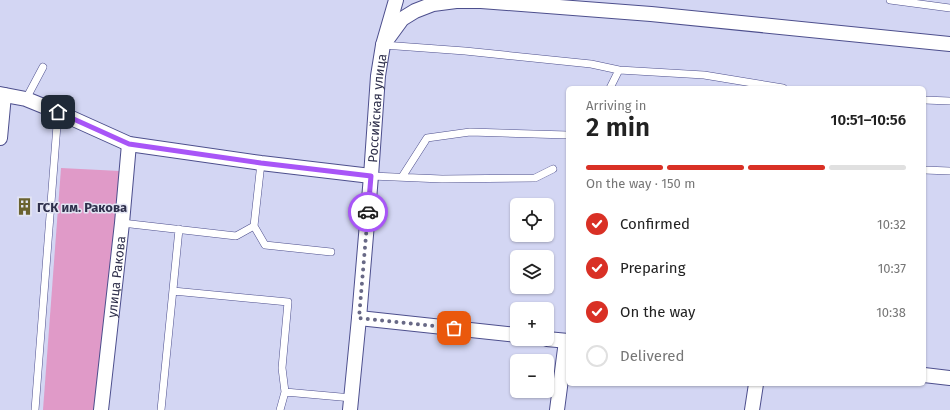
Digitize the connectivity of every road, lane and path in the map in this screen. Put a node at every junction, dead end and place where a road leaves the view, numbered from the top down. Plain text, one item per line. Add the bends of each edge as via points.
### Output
1 (396, 0) edge
2 (890, 0) edge
3 (950, 8) edge
4 (950, 44) edge
5 (383, 45) junction
6 (43, 67) dead end
7 (619, 70) junction
8 (611, 86) edge
9 (772, 86) edge
10 (2, 94) edge
11 (26, 99) junction
12 (926, 100) edge
13 (950, 101) edge
14 (58, 112) junction
15 (566, 135) edge
16 (0, 138) edge
17 (129, 144) junction
18 (261, 163) junction
19 (553, 169) dead end
20 (926, 170) edge
21 (950, 171) edge
22 (371, 176) junction
23 (402, 177) junction
24 (122, 223) junction
25 (254, 226) junction
26 (179, 229) junction
27 (331, 252) dead end
28 (173, 291) junction
29 (359, 318) junction
30 (510, 334) edge
31 (554, 339) edge
32 (566, 341) edge
33 (566, 348) edge
34 (926, 375) edge
35 (950, 378) edge
36 (756, 386) edge
37 (285, 392) junction
38 (351, 404) edge
39 (35, 410) edge
40 (102, 410) edge
41 (161, 410) edge
42 (280, 410) edge
43 (557, 410) edge
44 (752, 410) edge

1 - 5 street, Российская улица
2 - 3 lane
4 - 5 street via 651,14 456,1 433,4 415,11 402,19
5 - 7 lane via 591,64
5 - 22 street, Российская улица via 378,76
6 - 11 lane
7 - 8 lane
7 - 9 lane via 704,75
10 - 11 street
10 - 16 street
11 - 14 street
12 - 13 lane
14 - 17 street
14 - 39 lane
15 - 23 lane via 470,132 427,138
17 - 18 street
17 - 24 street, улица Ракова
18 - 22 street
18 - 25 lane
19 - 23 lane via 536,178
20 - 21 lane
22 - 23 lane
22 - 29 street, Российская улица
24 - 26 lane
24 - 40 street, улица Ракова
25 - 26 lane via 236,236
25 - 27 lane via 265,245
26 - 28 lane
28 - 37 lane via 288,302 282,368
28 - 41 lane
29 - 30 street
29 - 38 street, Российская улица
31 - 32 street
33 - 43 street
34 - 35 street
36 - 44 street
37 - 38 lane
37 - 42 lane

